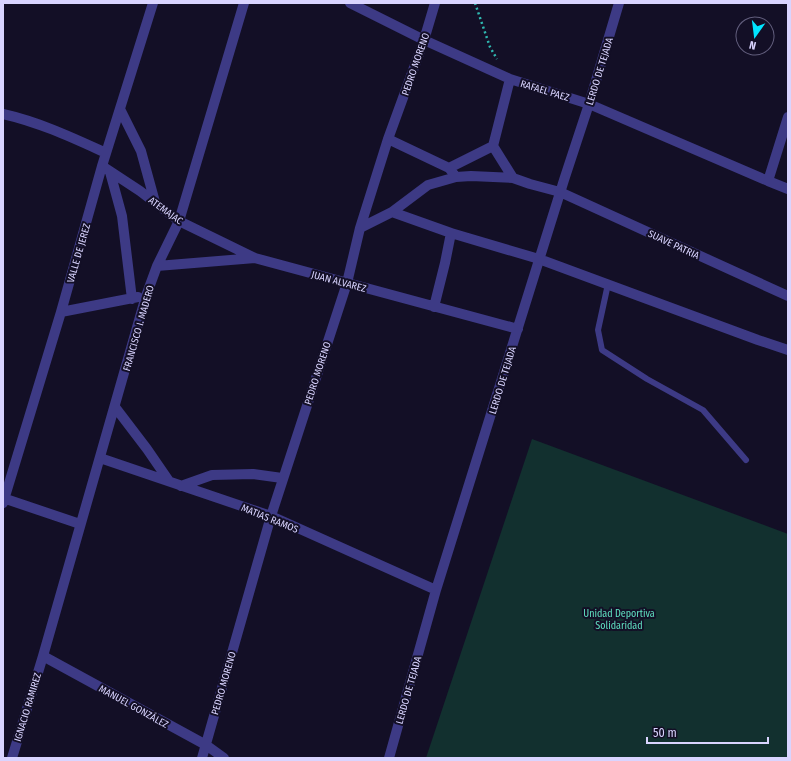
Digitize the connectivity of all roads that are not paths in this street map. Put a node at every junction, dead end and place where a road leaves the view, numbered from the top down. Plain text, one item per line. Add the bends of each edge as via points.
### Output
1 (153, 3) edge
2 (244, 3) edge
3 (350, 3) edge
4 (435, 3) edge
5 (619, 3) edge
6 (424, 40) junction
7 (510, 79) junction
8 (589, 104) junction
9 (120, 109) junction
10 (3, 114) edge
11 (788, 117) edge
12 (388, 139) junction
13 (493, 146) junction
14 (106, 153) junction
15 (449, 168) junction
16 (106, 169) junction
17 (456, 177) junction
18 (513, 178) junction
19 (768, 181) junction
20 (788, 189) edge
21 (560, 192) junction
22 (155, 202) junction
23 (392, 212) junction
24 (179, 221) junction
25 (360, 228) junction
26 (451, 233) junction
27 (255, 258) junction
28 (539, 259) junction
29 (157, 266) junction
30 (347, 283) junction
31 (608, 284) junction
32 (146, 296) junction
33 (788, 296) edge
34 (132, 299) junction
35 (434, 307) junction
36 (61, 312) junction
37 (518, 329) junction
38 (788, 350) edge
39 (115, 407) junction
40 (100, 458) junction
41 (746, 460) dead end
42 (282, 478) junction
43 (169, 481) junction
44 (181, 486) junction
45 (3, 500) edge
46 (270, 516) junction
47 (80, 524) junction
48 (436, 590) junction
49 (43, 656) junction
50 (206, 745) junction
51 (12, 758) edge
52 (202, 758) edge
53 (224, 758) edge
54 (389, 758) edge

1 - 9 street, VALLE DE JEREZ
2 - 24 street, FRANCISCO I. MADERO
3 - 6 street, RAFAEL PAEZ
4 - 6 street, PEDRO MORENO
5 - 8 street, LERDO DE TEJADA
6 - 7 street, RAFAEL PAEZ
6 - 12 street, PEDRO MORENO
7 - 8 street, RAFAEL PAEZ
7 - 13 street
8 - 19 street, RAFAEL PAEZ
8 - 21 street, LERDO DE TEJADA
9 - 14 street, VALLE DE JEREZ
9 - 22 street via 141,152
10 - 14 street via 56,131
11 - 19 street
12 - 15 street
12 - 25 street, PEDRO MORENO
13 - 15 street
13 - 18 street
14 - 16 street, VALLE DE JEREZ
15 - 17 street
16 - 22 street, ATEMAJAC
16 - 34 street via 122,216
16 - 36 street, VALLE DE JEREZ
17 - 18 street, SUAVE PATRIA
17 - 23 street, SUAVE PATRIA via 428,185
18 - 21 street, SUAVE PATRIA
19 - 20 street, RAFAEL PAEZ
21 - 28 street, LERDO DE TEJADA
21 - 33 street, SUAVE PATRIA
22 - 24 street, ATEMAJAC
23 - 25 street, SUAVE PATRIA
23 - 26 street
24 - 27 street, ATEMAJAC
24 - 29 street, FRANCISCO I. MADERO
25 - 30 street, PEDRO MORENO
26 - 28 street
26 - 35 street
27 - 29 street, JUAN ALVAREZ
27 - 30 street, JUAN ALVAREZ
28 - 31 street
28 - 37 street, LERDO DE TEJADA
29 - 32 street, FRANCISCO I. MADERO
30 - 35 street, JUAN ALVAREZ
30 - 42 street, PEDRO MORENO
31 - 38 street
31 - 41 lane via 598,330 602,350 703,410
32 - 34 street
32 - 39 street, FRANCISCO I. MADERO
34 - 36 street
35 - 37 street, JUAN ALVAREZ
36 - 45 street, VALLE DE JEREZ
37 - 48 street, LERDO DE TEJADA
39 - 40 street, FRANCISCO I. MADERO
39 - 43 street
40 - 43 street, MATIAS RAMOS
40 - 47 street, FRANCISCO I. MADERO
42 - 44 street via 253,474 212,475
42 - 46 street, PEDRO MORENO
43 - 44 street, MATIAS RAMOS
44 - 46 street, MATIAS RAMOS
45 - 47 street
46 - 48 street, MATIAS RAMOS
46 - 50 street, PEDRO MORENO
47 - 49 street, FRANCISCO I. MADERO
48 - 54 street, LERDO DE TEJADA
49 - 50 street, MANUEL GONZÁLEZ
49 - 51 street, IGNACIO RAMIREZ
50 - 52 street, PEDRO MORENO
50 - 53 street, MANUEL GONZÁLEZ

